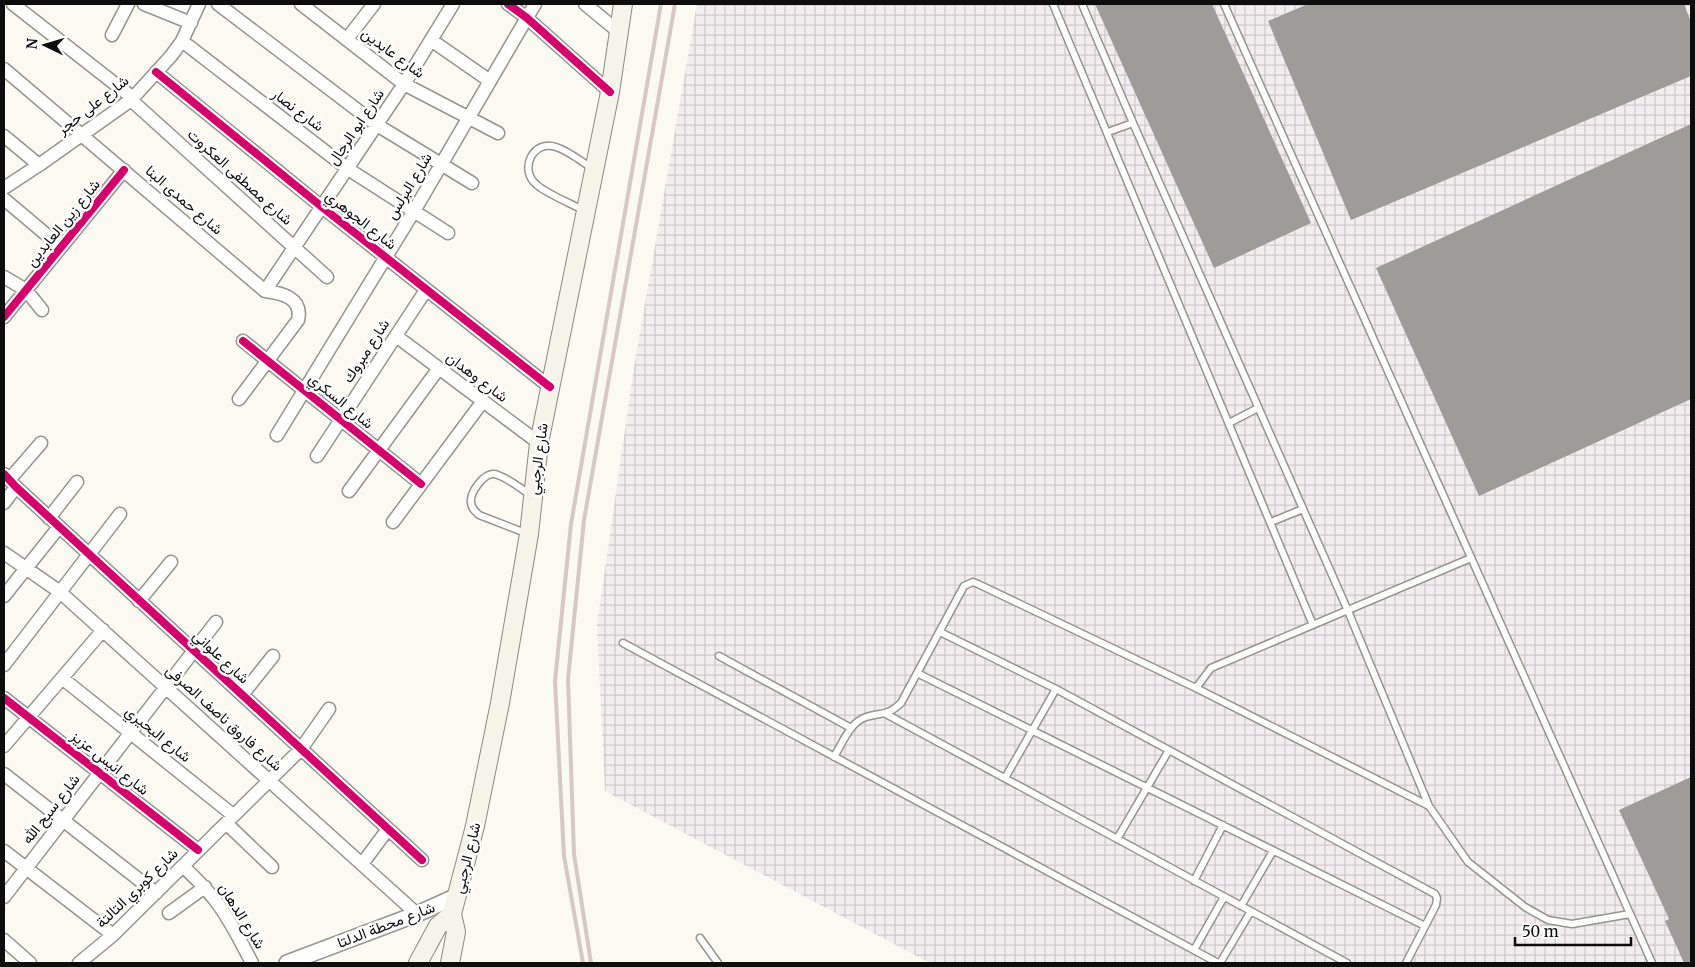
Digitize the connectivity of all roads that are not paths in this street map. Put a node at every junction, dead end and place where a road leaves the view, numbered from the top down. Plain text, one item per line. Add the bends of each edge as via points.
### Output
1 (13, 4) edge
2 (128, 4) edge
3 (144, 4) edge
4 (199, 4) edge
5 (218, 4) edge
6 (374, 4) edge
7 (453, 4) edge
8 (508, 4) edge
9 (535, 4) edge
10 (586, 4) edge
11 (622, 4) edge
12 (1053, 4) edge
13 (1082, 4) edge
14 (1224, 4) edge
15 (309, 6) edge
16 (527, 18) junction
17 (191, 23) junction
18 (619, 32) junction
19 (112, 35) dead end
20 (347, 39) junction
21 (431, 40) junction
22 (182, 41) junction
23 (4, 69) edge
24 (156, 72) junction
25 (490, 81) junction
26 (404, 84) junction
27 (610, 92) junction
28 (132, 99) junction
29 (469, 117) junction
30 (1133, 123) junction
31 (377, 125) junction
32 (1108, 132) junction
33 (498, 133) dead end
34 (82, 135) junction
35 (4, 136) edge
36 (441, 164) junction
37 (39, 165) junction
38 (348, 169) junction
39 (594, 169) junction
40 (124, 170) junction
41 (472, 183) dead end
42 (4, 188) edge
43 (4, 199) edge
44 (322, 207) junction
45 (414, 211) junction
46 (586, 212) junction
47 (448, 233) dead end
48 (61, 247) junction
49 (295, 248) junction
50 (385, 257) junction
51 (4, 277) edge
52 (327, 277) dead end
53 (26, 290) junction
54 (426, 290) junction
55 (265, 291) junction
56 (42, 310) dead end
57 (4, 317) edge
58 (396, 336) junction
59 (243, 341) dead end
60 (268, 360) junction
61 (439, 368) junction
62 (550, 388) junction
63 (305, 390) junction
64 (239, 399) dead end
65 (483, 401) junction
66 (1258, 408) junction
67 (341, 420) junction
68 (1229, 423) junction
69 (277, 435) dead end
70 (41, 443) dead end
71 (539, 443) junction
72 (379, 450) junction
73 (317, 456) dead end
74 (9, 481) edge
75 (78, 482) dead end
76 (421, 484) junction
77 (348, 491) dead end
78 (533, 496) junction
79 (4, 503) edge
80 (1303, 509) junction
81 (120, 514) dead end
82 (49, 518) junction
83 (393, 522) dead end
84 (1270, 522) junction
85 (59, 527) junction
86 (529, 534) junction
87 (4, 553) edge
88 (89, 554) junction
89 (1471, 558) junction
90 (170, 562) dead end
91 (26, 568) junction
92 (60, 592) junction
93 (4, 596) edge
94 (139, 601) junction
95 (1348, 611) junction
96 (216, 622) dead end
97 (1313, 625) junction
98 (103, 630) junction
99 (940, 632) junction
100 (623, 643) dead end
101 (194, 651) junction
102 (274, 656) dead end
103 (719, 656) dead end
104 (4, 665) edge
105 (918, 673) junction
106 (62, 678) junction
107 (166, 687) junction
108 (1196, 688) junction
109 (1056, 689) junction
110 (242, 695) junction
111 (4, 698) edge
112 (329, 709) dead end
113 (886, 714) junction
114 (29, 717) junction
115 (851, 728) junction
116 (1032, 730) junction
117 (130, 733) junction
118 (4, 746) edge
119 (301, 749) junction
120 (1169, 750) junction
121 (834, 757) junction
122 (100, 772) junction
123 (4, 774) edge
124 (1005, 778) junction
125 (269, 780) junction
126 (1147, 787) junction
127 (1430, 806) junction
128 (230, 819) junction
129 (63, 820) junction
130 (1223, 825) junction
131 (388, 829) junction
132 (1117, 839) junction
133 (198, 850) junction
134 (4, 851) edge
135 (1273, 851) junction
136 (422, 860) dead end
137 (362, 864) junction
138 (182, 866) junction
139 (272, 867) dead end
140 (26, 868) junction
141 (1194, 880) junction
142 (204, 887) junction
143 (156, 893) junction
144 (457, 896) junction
145 (4, 897) edge
146 (1224, 897) junction
147 (1241, 906) junction
148 (1251, 911) junction
149 (169, 913) dead end
150 (417, 914) junction
151 (452, 914) junction
152 (1630, 914) junction
153 (1425, 926) junction
154 (113, 935) junction
155 (700, 938) dead end
156 (4, 940) edge
157 (1194, 950) junction
158 (30, 963) edge
159 (79, 963) edge
160 (252, 963) edge
161 (287, 963) edge
162 (418, 963) edge
163 (450, 963) edge
164 (718, 963) edge
165 (1219, 963) edge
166 (1347, 963) edge
167 (1406, 963) edge
168 (1652, 963) edge

1 - 28 street, شارع مصطفى العكروت
2 - 19 street
3 - 17 street
4 - 17 street, شارع على حجر
5 - 31 street
6 - 20 street
7 - 21 street, شارع ابو الرجال
8 - 16 street
9 - 16 street, شارع البرلس
10 - 18 street
11 - 18 main road, شارع الرجبي
12 - 32 lane
13 - 30 lane
14 - 89 lane
15 - 20 street, شارع عابدين
16 - 25 street, شارع البرلس
16 - 27 street
17 - 22 street, شارع على حجر
18 - 27 main road, شارع الرجبي
20 - 26 street, شارع عابدين
21 - 25 street
21 - 26 street, شارع ابو الرجال
22 - 24 street, شارع على حجر
22 - 38 street, شارع نصار
23 - 34 street, شارع حمدى البنا
24 - 28 street, شارع على حجر
24 - 44 street, شارع الجوهري
25 - 29 street, شارع البرلس
26 - 29 street, شارع عابدين
26 - 31 street, شارع ابو الرجال
27 - 39 main road, شارع الرجبي
28 - 34 street, شارع على حجر
28 - 49 street, شارع مصطفى العكروت
29 - 33 street, شارع عابدين
29 - 36 street, شارع البرلس
30 - 32 lane
30 - 66 lane
31 - 36 street
31 - 38 street, شارع ابو الرجال
32 - 68 lane
34 - 37 street, شارع على حجر
34 - 40 street, شارع حمدى البنا
35 - 37 street
36 - 41 street
36 - 45 street, شارع البرلس
37 - 42 street, شارع على حجر
38 - 44 street, شارع ابو الرجال
38 - 45 street, شارع نصار
39 - 46 main road, شارع الرجبي
39 - 46 lane via 556,147 543,146 533,152 527,164 529,176 537,185
40 - 48 street, شارع زين العابدين
40 - 55 street, شارع حمدى البنا
43 - 48 street
44 - 49 street, شارع ابو الرجال
44 - 50 street, شارع الجوهري
45 - 47 street, شارع نصار
45 - 50 street, شارع البرلس
46 - 62 main road, شارع الرجبي
48 - 53 street, شارع زين العابدين
49 - 52 street, شارع مصطفى العكروت
49 - 55 street, شارع ابو الرجال
50 - 54 street, شارع الجوهري
50 - 63 street, شارع البرلس
51 - 53 street
53 - 56 street
53 - 57 street, شارع زين العابدين
54 - 58 street, شارع مبروك
54 - 62 street, شارع الجوهري
55 - 60 street via 285,294 298,305 300,312 298,320
58 - 61 street, شارع وهدان
58 - 67 street, شارع مبروك
59 - 60 street, شارع السكري
60 - 63 street, شارع السكري
60 - 64 street
61 - 65 street, شارع وهدان
61 - 72 street
62 - 71 main road, شارع الرجبي
63 - 67 street, شارع السكري
63 - 69 street, شارع البرلس
65 - 71 street, شارع وهدان
65 - 76 street
66 - 68 lane
66 - 80 lane
67 - 72 street, شارع السكري
67 - 73 street, شارع مبروك
68 - 84 lane
70 - 74 street
71 - 78 main road, شارع الرجبي
72 - 76 street, شارع السكري
72 - 77 street
74 - 79 street
74 - 82 street, شارع علواني
75 - 82 street
76 - 83 street
78 - 86 main road, شارع الرجبي
78 - 86 lane via 498,474 491,474 472,494 471,502 479,515
80 - 84 lane
80 - 95 lane
81 - 88 street
82 - 85 street, شارع علواني
84 - 97 lane
85 - 88 street, شارع علواني
85 - 91 street
86 - 144 main road, شارع الرجبي via 496,722
87 - 91 street, شارع فاروق ناصف الصرفى
88 - 92 street
88 - 94 street, شارع علواني
89 - 95 lane
89 - 152 lane
90 - 94 street
91 - 92 street, شارع فاروق ناصف الصرفى
91 - 93 street
92 - 98 street, شارع فاروق ناصف الصرفى
92 - 104 street
94 - 101 street, شارع علواني
95 - 97 lane
95 - 127 lane
96 - 101 street, شارع سبح الله
97 - 108 lane via 1211,668
98 - 106 street
98 - 107 street, شارع فاروق ناصف الصرفى
99 - 105 lane
99 - 108 lane via 964,586 973,582
99 - 109 lane
100 - 121 lane
101 - 107 street, شارع سبح الله
101 - 110 street, شارع علواني
102 - 110 street
103 - 115 lane
105 - 113 lane via 901,703
105 - 116 lane
106 - 114 street
106 - 117 street, شارع البحيري
107 - 117 street, شارع سبح الله
107 - 125 street, شارع فاروق ناصف الصرفى
108 - 127 lane
109 - 116 lane
109 - 120 lane
110 - 119 street, شارع علواني
111 - 114 street, شارع انيس عزيز
112 - 119 street, شارع كوبري التالتة
113 - 115 lane via 866,717
113 - 124 lane
114 - 118 street
114 - 122 street, شارع انيس عزيز
115 - 121 lane
116 - 124 lane
116 - 126 lane
117 - 122 street, شارع سبح الله
117 - 128 street, شارع البحيري
119 - 125 street, شارع كوبري التالتة
119 - 131 street, شارع علواني
120 - 126 lane
120 - 153 lane via 1435,894 1438,901
121 - 157 lane
122 - 129 street, شارع سبح الله
122 - 133 street, شارع انيس عزيز
123 - 129 street
124 - 132 lane
125 - 128 street, شارع كوبري التالتة
125 - 137 street, شارع فاروق ناصف الصرفى
126 - 130 lane
126 - 132 lane
127 - 152 lane via 1468,862 1525,908 1548,920 1572,924
128 - 133 street, شارع كوبري التالتة
128 - 139 street, شارع البحيري
129 - 140 street, شارع سبح الله
129 - 143 street
130 - 135 lane
130 - 141 lane
131 - 136 street, شارع علواني
131 - 137 street
132 - 141 lane
133 - 138 street, شارع كوبري التالتة
134 - 140 street
135 - 147 lane
135 - 153 lane
137 - 150 street, شارع فاروق ناصف الصرفى
138 - 142 street, شارع الدهان
138 - 143 street, شارع كوبري التالتة
140 - 145 street, شارع سبح الله
140 - 154 street
141 - 146 lane
142 - 149 street
142 - 160 street, شارع الدهان via 225,914
143 - 154 street, شارع كوبري التالتة
144 - 150 street, شارع محطة الدلتا
144 - 151 main road, شارع الرجبي
146 - 147 lane
146 - 157 lane
147 - 148 lane
148 - 165 lane
148 - 166 lane
150 - 161 street, شارع محطة الدلتا
151 - 162 main road via 438,926
151 - 163 main road via 456,932
152 - 168 lane
153 - 167 lane
154 - 159 street, شارع كوبري التالتة
155 - 164 lane
156 - 158 street
157 - 165 lane

